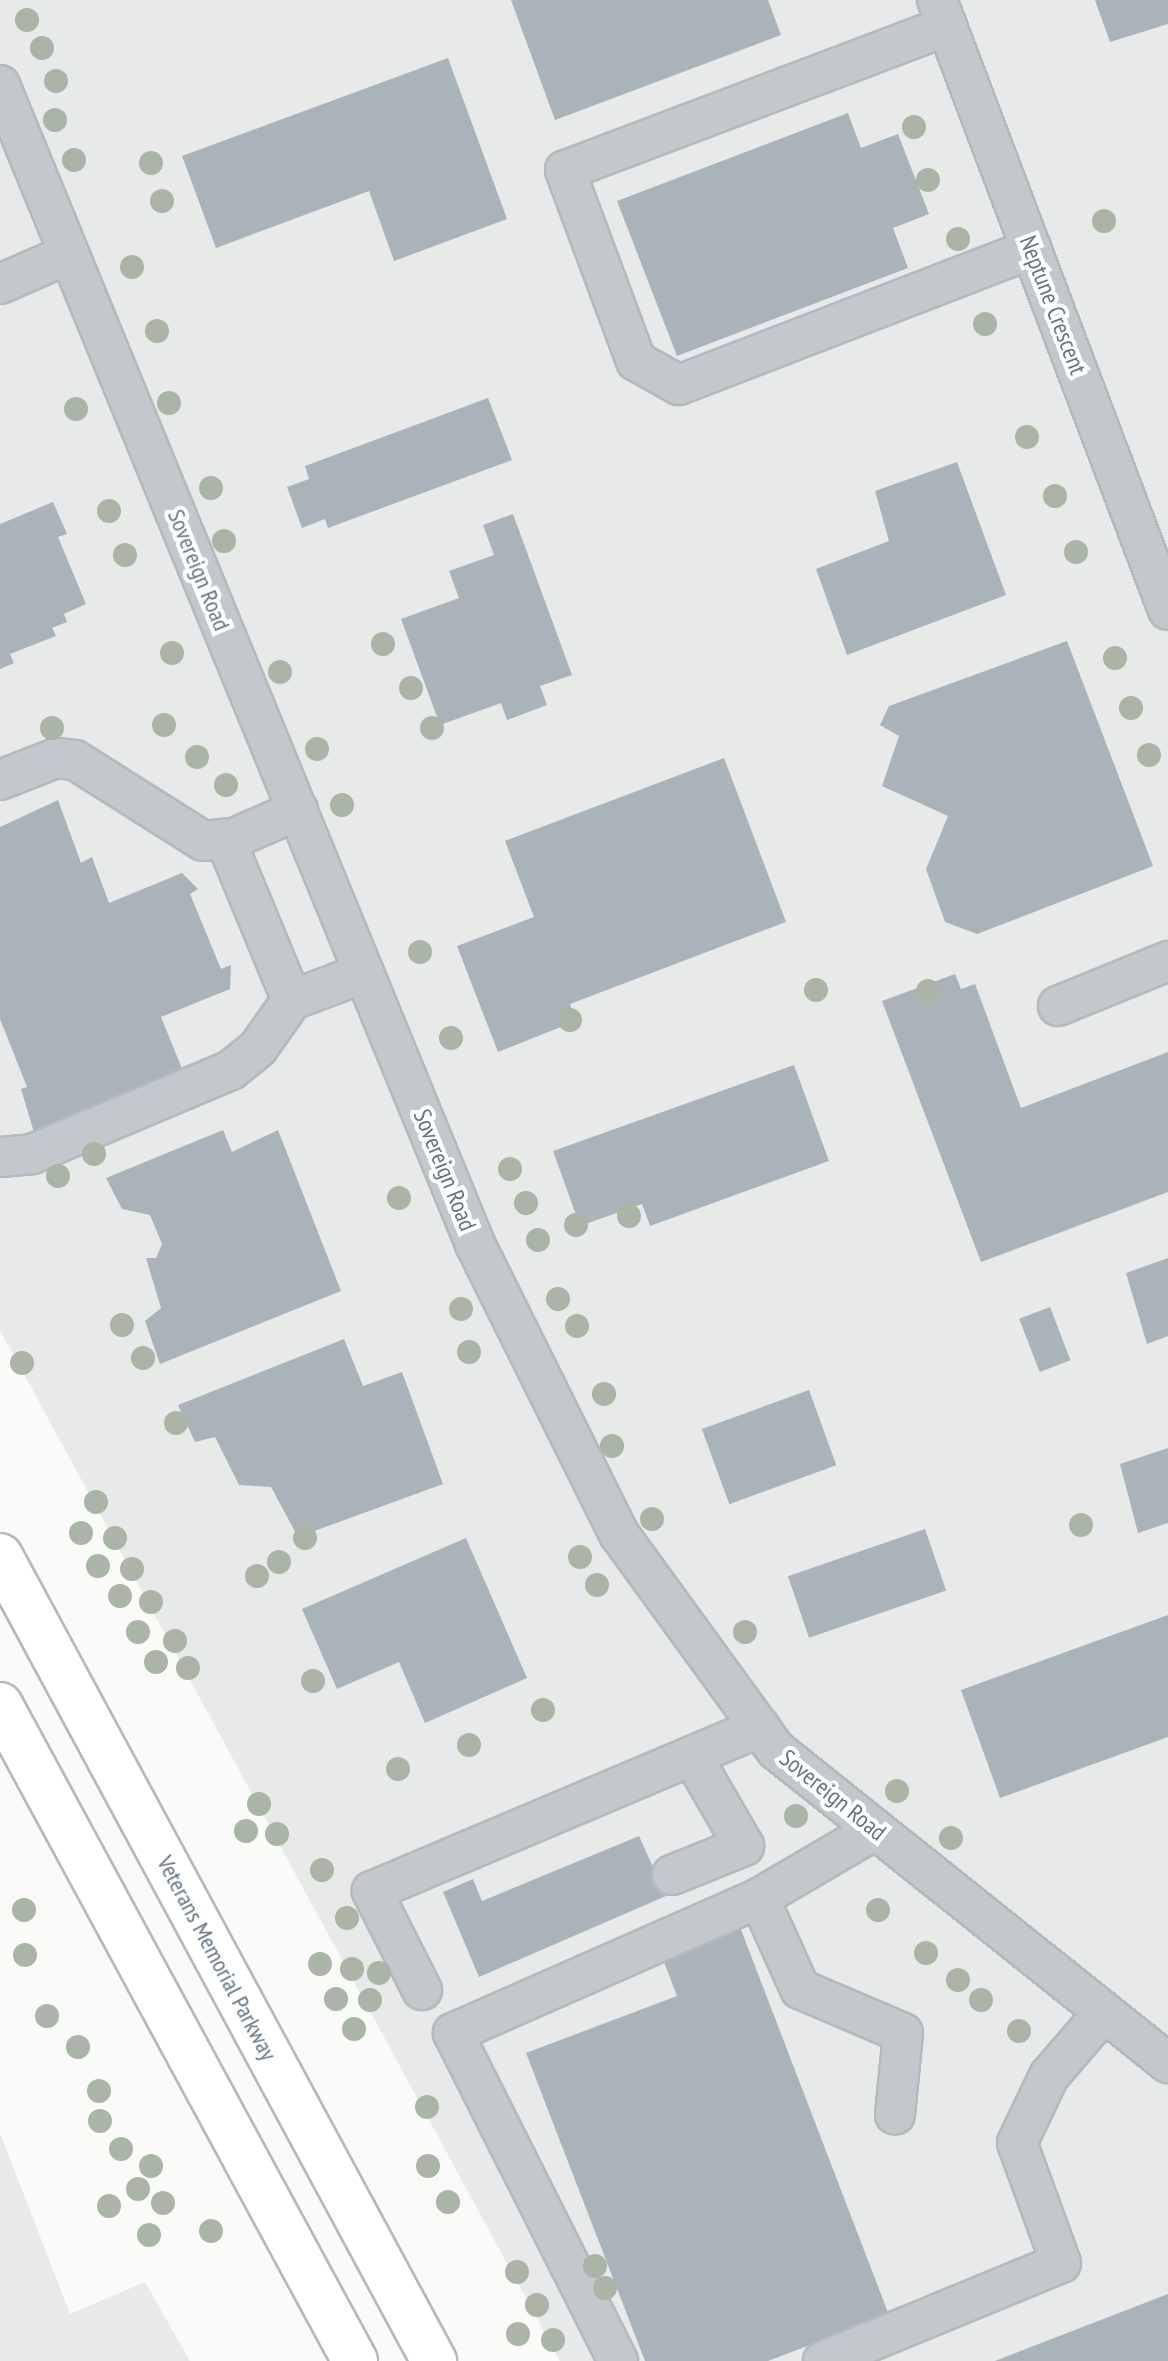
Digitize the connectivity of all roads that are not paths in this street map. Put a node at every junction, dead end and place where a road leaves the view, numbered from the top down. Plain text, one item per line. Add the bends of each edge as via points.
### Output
1 (942, 13) edge
2 (0, 85) edge
3 (1032, 249) junction
4 (69, 254) junction
5 (0, 284) edge
6 (1168, 610) edge
7 (0, 780) edge
8 (298, 810) junction
9 (226, 841) junction
10 (1168, 961) edge
11 (364, 973) junction
12 (292, 1000) junction
13 (1058, 1006) dead end
14 (0, 1157) edge
15 (0, 1556) edge
16 (0, 1705) edge
17 (760, 1727) junction
18 (692, 1756) junction
19 (875, 1830) junction
20 (672, 1875) dead end
21 (759, 1898) junction
22 (422, 1990) dead end
23 (1104, 2012) junction
24 (1168, 2063) edge
25 (895, 2115) dead end
26 (355, 2361) edge
27 (434, 2361) edge
28 (618, 2361) edge
29 (823, 2361) edge

1 - 3 street, Neptune Crescent
1 - 3 street via 565,170 636,361 679,385
2 - 4 street, Sovereign Road
3 - 6 street, Neptune Crescent
4 - 5 street
4 - 8 street, Sovereign Road
7 - 9 street via 56,758 75,760 194,837
8 - 9 street
8 - 11 street, Sovereign Road
9 - 12 street
10 - 13 street
11 - 12 street
11 - 17 street, Sovereign Road via 475,1244 619,1534
12 - 14 street via 258,1048 231,1070 32,1154
15 - 27 highway, Veterans Memorial Parkway
16 - 26 highway
17 - 18 street
17 - 19 street, Sovereign Road via 776,1750
18 - 20 street via 744,1846
18 - 22 street via 372,1891
19 - 21 street
19 - 23 street, Sovereign Road
21 - 25 street via 800,1989 903,2033
21 - 28 street via 453,2033
23 - 24 street, Sovereign Road
23 - 29 street via 1049,2076 1017,2143 1061,2263

